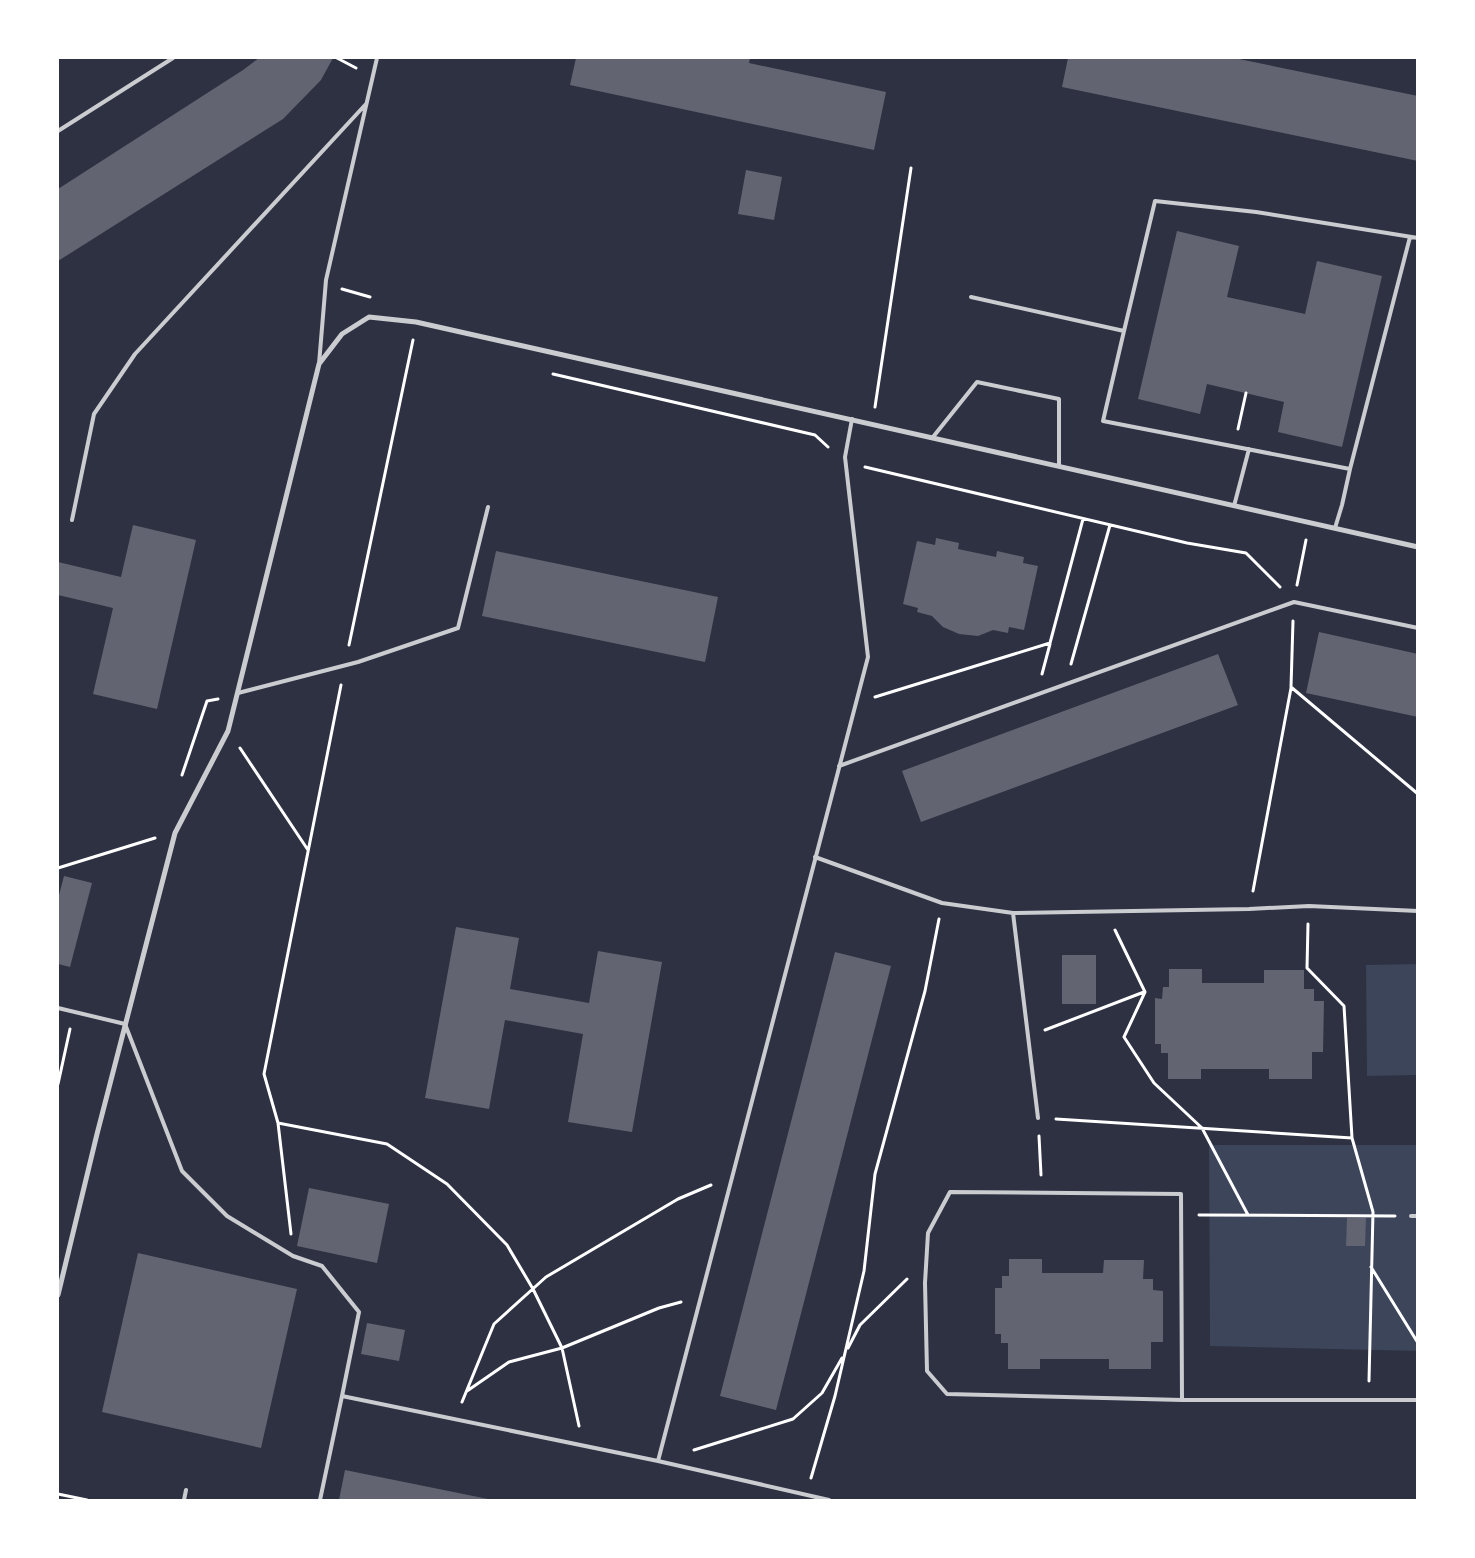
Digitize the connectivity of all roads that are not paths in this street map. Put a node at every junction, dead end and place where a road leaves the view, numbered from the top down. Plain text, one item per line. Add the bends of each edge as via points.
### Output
1 (173, 58) edge
2 (377, 58) edge
3 (366, 104) junction
4 (58, 131) edge
5 (1410, 237) junction
6 (1418, 238) edge
7 (971, 297) dead end
8 (1124, 332) junction
9 (319, 364) junction
10 (852, 419) junction
11 (933, 437) junction
12 (1249, 449) junction
13 (1059, 466) junction
14 (1350, 468) junction
15 (1234, 506) junction
16 (488, 507) dead end
17 (72, 520) dead end
18 (1335, 528) junction
19 (1418, 547) edge
20 (1418, 628) edge
21 (238, 693) junction
22 (839, 766) junction
23 (815, 857) junction
24 (1418, 911) edge
25 (1013, 912) junction
26 (58, 1008) edge
27 (125, 1024) junction
28 (1038, 1118) road end
29 (1411, 1216) road end
30 (1418, 1216) edge
31 (58, 1296) edge
32 (342, 1396) junction
33 (1182, 1400) junction
34 (1418, 1400) edge
35 (658, 1461) junction
36 (186, 1490) dead end
37 (184, 1500) edge
38 (320, 1500) edge
39 (829, 1500) edge

1 - 4 lane
2 - 3 lane
3 - 9 lane via 326,280
3 - 17 lane via 135,354 94,414
5 - 6 lane
5 - 8 lane via 1256,212 1155,201
5 - 14 lane
7 - 8 lane
8 - 12 lane via 1103,421
9 - 10 street via 342,334 368,317 416,322
9 - 21 street
10 - 11 street
10 - 22 lane via 845,456 868,657
11 - 13 street
11 - 13 lane via 977,382 1059,399
12 - 14 lane
12 - 15 lane
13 - 15 street
14 - 18 lane
15 - 18 street
16 - 21 lane via 458,628 358,662
18 - 19 street
20 - 22 lane via 1294,602
21 - 27 street via 228,731 174,833
22 - 23 lane
23 - 25 lane via 942,903
23 - 35 lane
24 - 25 lane via 1309,906
25 - 28 lane
26 - 27 lane
27 - 31 street
27 - 32 lane via 182,1171 227,1216 294,1256 322,1266 358,1312
29 - 30 lane
32 - 35 lane
32 - 38 lane
33 - 33 lane via 1181,1194 950,1192 928,1233 927,1260 927,1371 948,1394
33 - 34 lane
35 - 39 lane
36 - 37 lane

